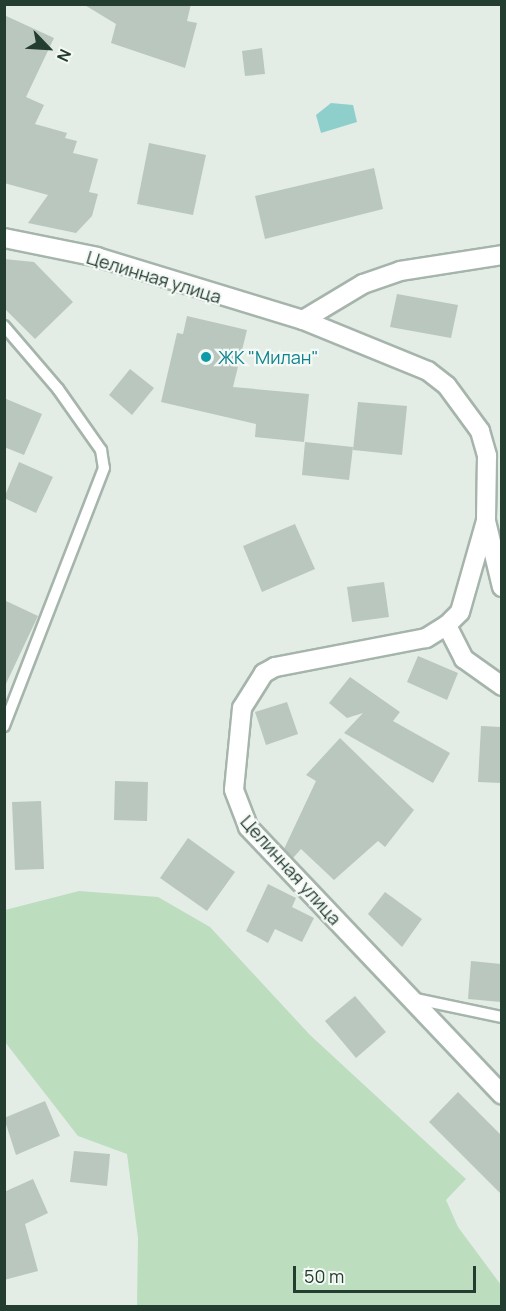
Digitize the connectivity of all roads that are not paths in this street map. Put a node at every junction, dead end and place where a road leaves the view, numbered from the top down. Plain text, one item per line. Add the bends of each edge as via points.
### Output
1 (4, 238) edge
2 (501, 255) edge
3 (303, 320) junction
4 (4, 326) edge
5 (486, 521) junction
6 (501, 587) edge
7 (447, 625) junction
8 (501, 686) edge
9 (4, 726) edge
10 (411, 998) junction
11 (501, 1017) edge
12 (501, 1095) edge

1 - 3 street, Целинная улица via 98,257
2 - 3 street via 400,271 363,284
3 - 5 street, Целинная улица via 406,359 447,386 480,431 487,456
4 - 9 lane via 101,450 104,468
5 - 6 street, Целинная улица
5 - 7 street, Целинная улица via 460,612
7 - 8 street via 464,659
7 - 10 street, Целинная улица via 426,638 264,673 242,708 236,750 234,790 248,827
10 - 11 lane
10 - 12 street, Целинная улица

